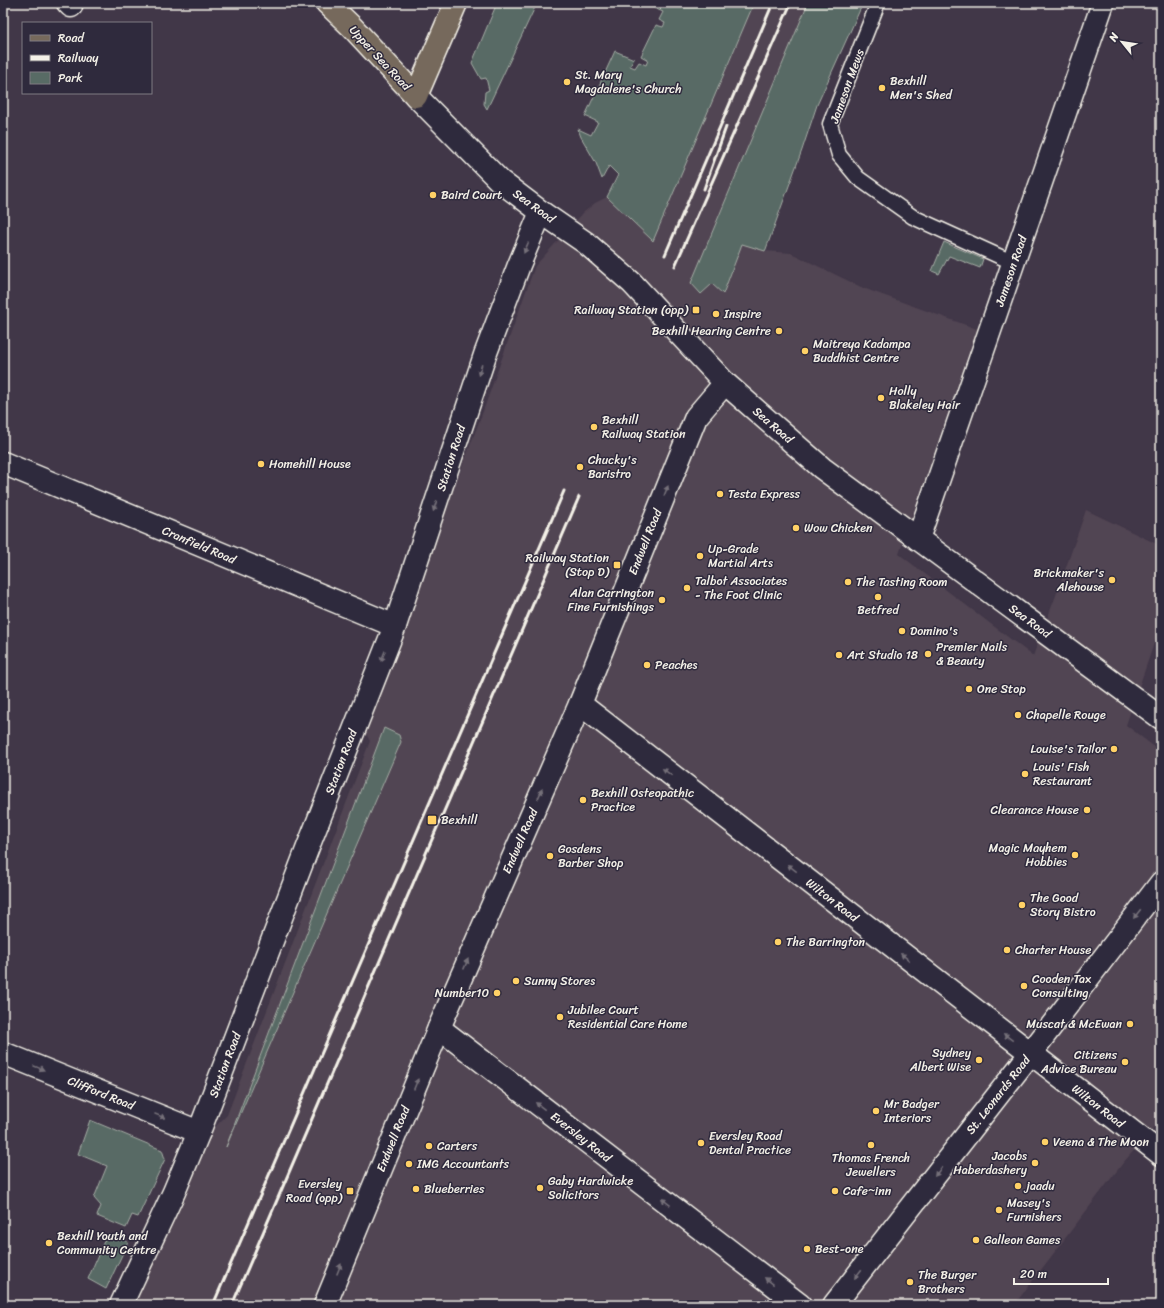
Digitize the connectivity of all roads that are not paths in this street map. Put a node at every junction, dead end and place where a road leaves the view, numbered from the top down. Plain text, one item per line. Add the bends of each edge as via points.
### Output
1 (327, 3) edge
2 (456, 3) edge
3 (878, 3) edge
4 (1103, 3) edge
5 (416, 96) junction
6 (541, 212) junction
7 (1014, 263) junction
8 (725, 382) junction
9 (3, 463) edge
10 (918, 539) junction
11 (395, 626) junction
12 (580, 704) junction
13 (1161, 718) edge
14 (1161, 883) edge
15 (439, 1028) junction
16 (3, 1053) edge
17 (1030, 1054) junction
18 (199, 1132) junction
19 (1161, 1154) edge
20 (121, 1305) edge
21 (325, 1305) edge
22 (800, 1305) edge
23 (834, 1305) edge

1 - 5 main road, Upper Sea Road
2 - 5 main road
3 - 7 lane, Jameson Mews via 830,124 839,155 858,178 913,217
4 - 7 street, Jameson Road
5 - 6 street, Sea Road via 500,181
6 - 8 street, Sea Road via 586,243 632,283
6 -> 11 street, Station Road via 485,355
7 - 10 street, Jameson Road
8 - 10 street, Sea Road via 822,468
12 -> 8 street, Endwell Road via 696,417
9 - 11 street, Cranfield Road
10 - 13 street, Sea Road
11 -> 18 street, Station Road
15 -> 12 street, Endwell Road
17 -> 12 street, Wilton Road
14 -> 17 street, St. Leonards Road
21 -> 15 street, Endwell Road
22 -> 15 street, Eversley Road
16 -> 18 street, Clifford Road
17 - 19 street, Wilton Road
17 -> 23 street, St. Leonards Road
18 - 20 street, Station Road

